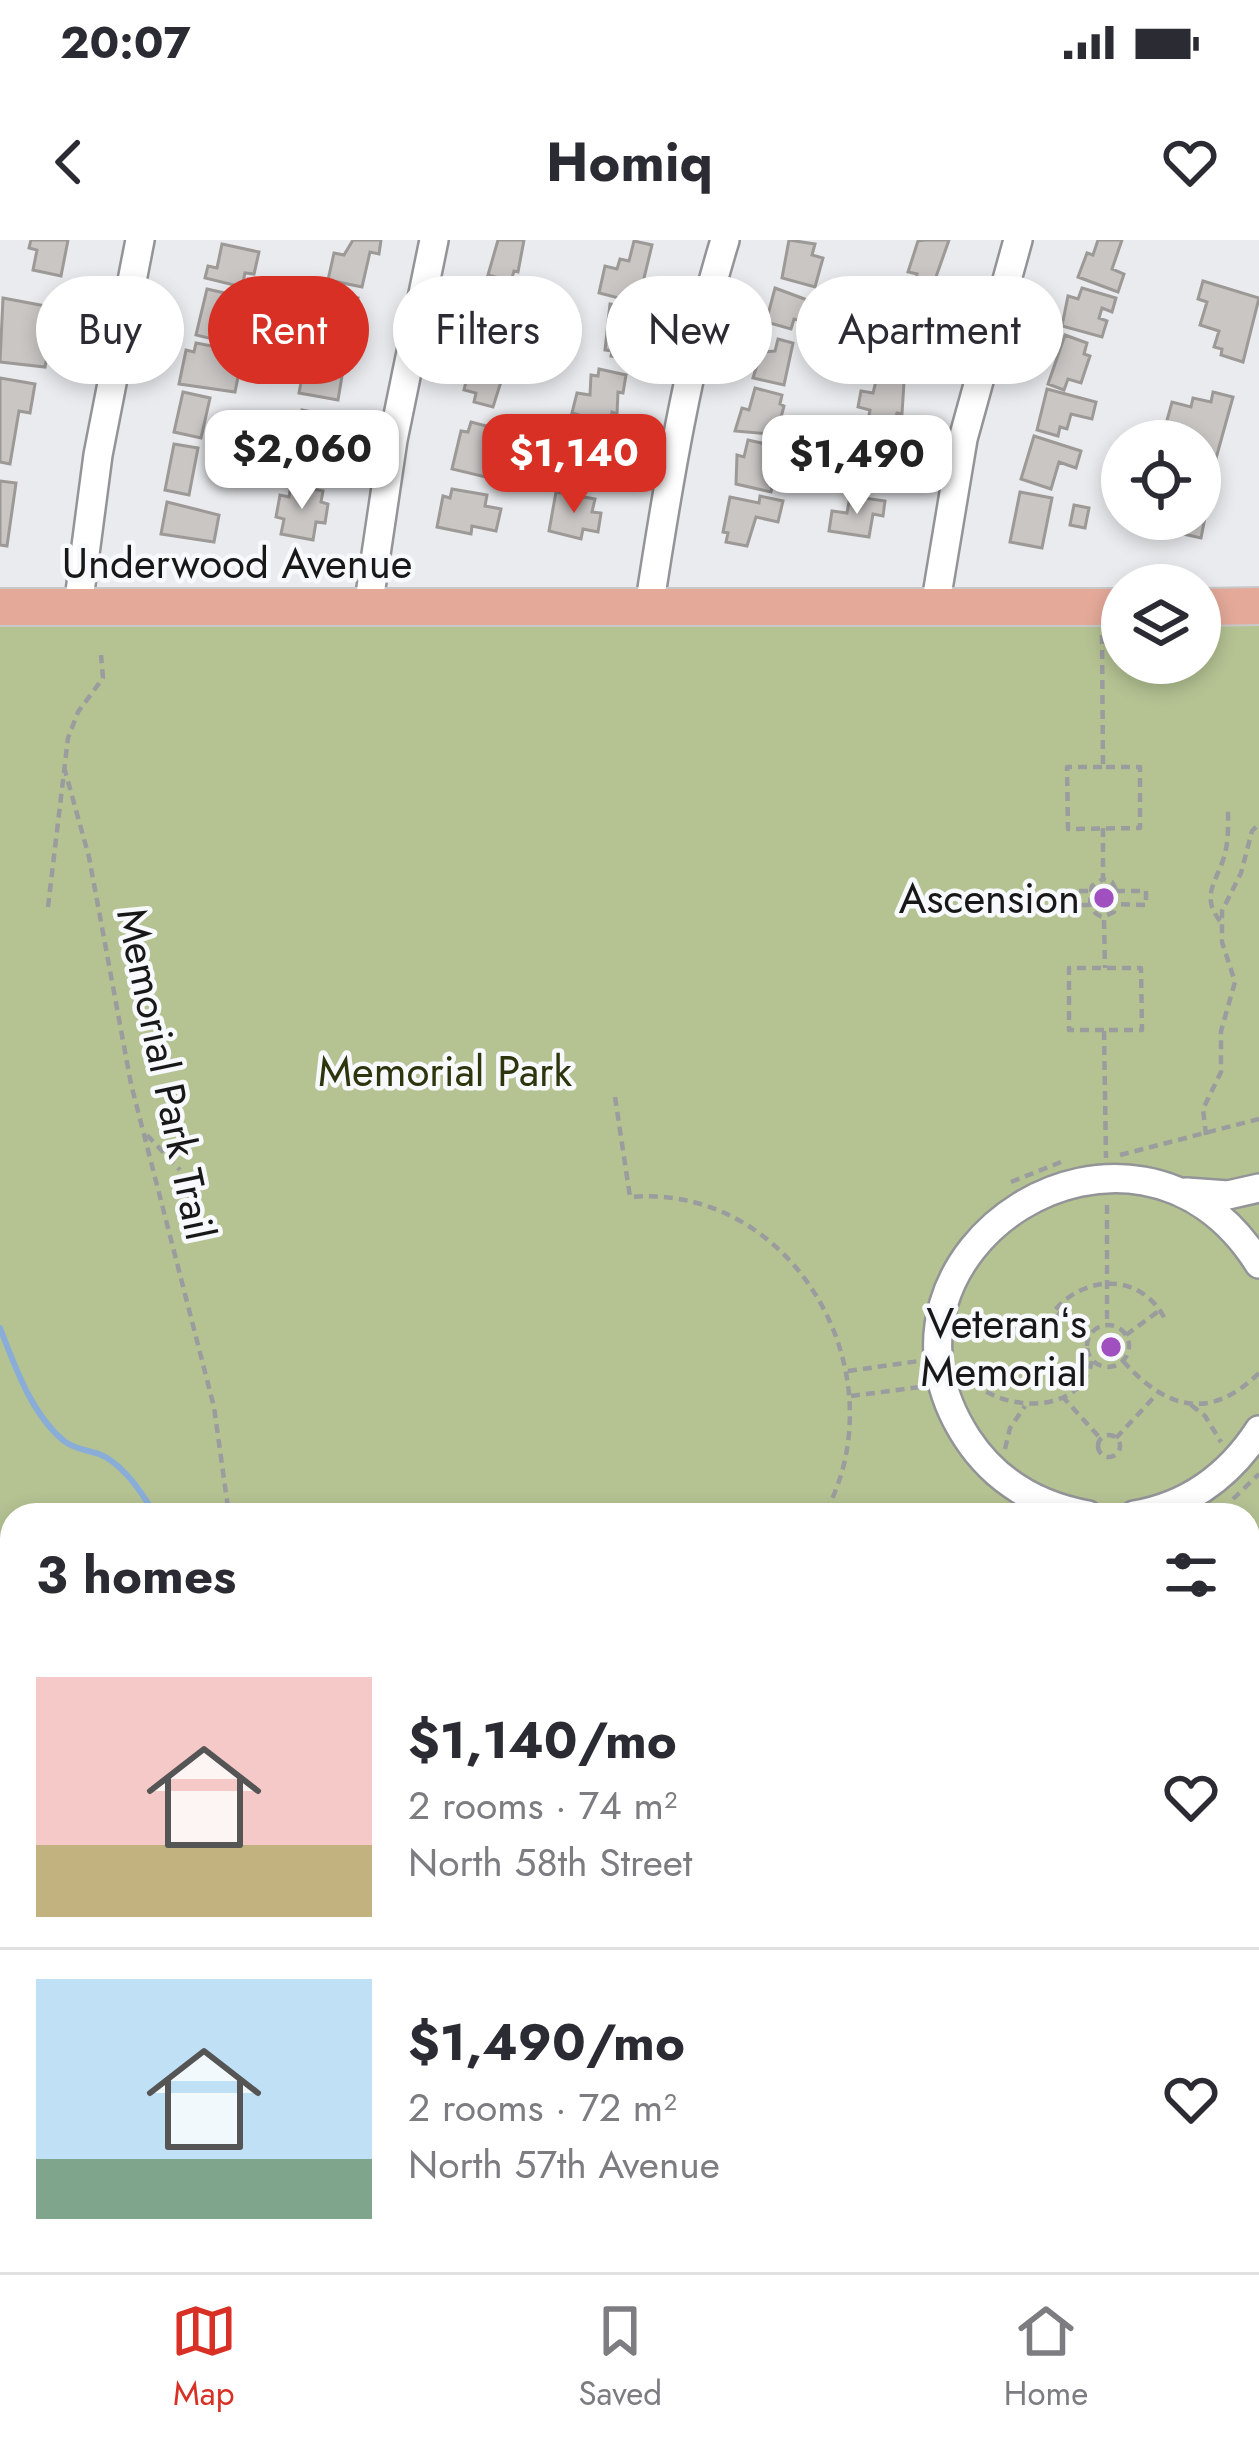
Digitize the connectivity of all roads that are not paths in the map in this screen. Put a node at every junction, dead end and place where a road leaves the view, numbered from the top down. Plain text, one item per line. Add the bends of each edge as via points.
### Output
1 (140, 240) edge
2 (434, 240) edge
3 (725, 240) edge
4 (1018, 240) edge
5 (1259, 606) edge
6 (78, 607) junction
7 (935, 607) junction
8 (1221, 607) edge
9 (0, 608) edge
10 (368, 608) junction
11 (649, 608) junction
12 (1101, 620) edge
13 (1259, 1187) edge
14 (1178, 1191) junction
15 (1259, 1264) edge
16 (1259, 1430) edge
17 (1042, 1503) edge
18 (1179, 1503) edge

1 - 6 street
2 - 10 street
3 - 11 street via 682,406
4 - 7 street via 963,439
5 - 8 main road
6 - 9 main road, Underwood Avenue
6 - 10 main road, Underwood Avenue
7 - 11 main road, Underwood Avenue
7 - 12 main road, Underwood Avenue
10 - 11 main road, Underwood Avenue
13 - 14 street via 1228,1195
14 - 15 street via 1215,1213
14 - 17 street via 1106,1167 998,1219 956,1274 940,1346 948,1400 976,1452
16 - 18 street via 1226,1472

